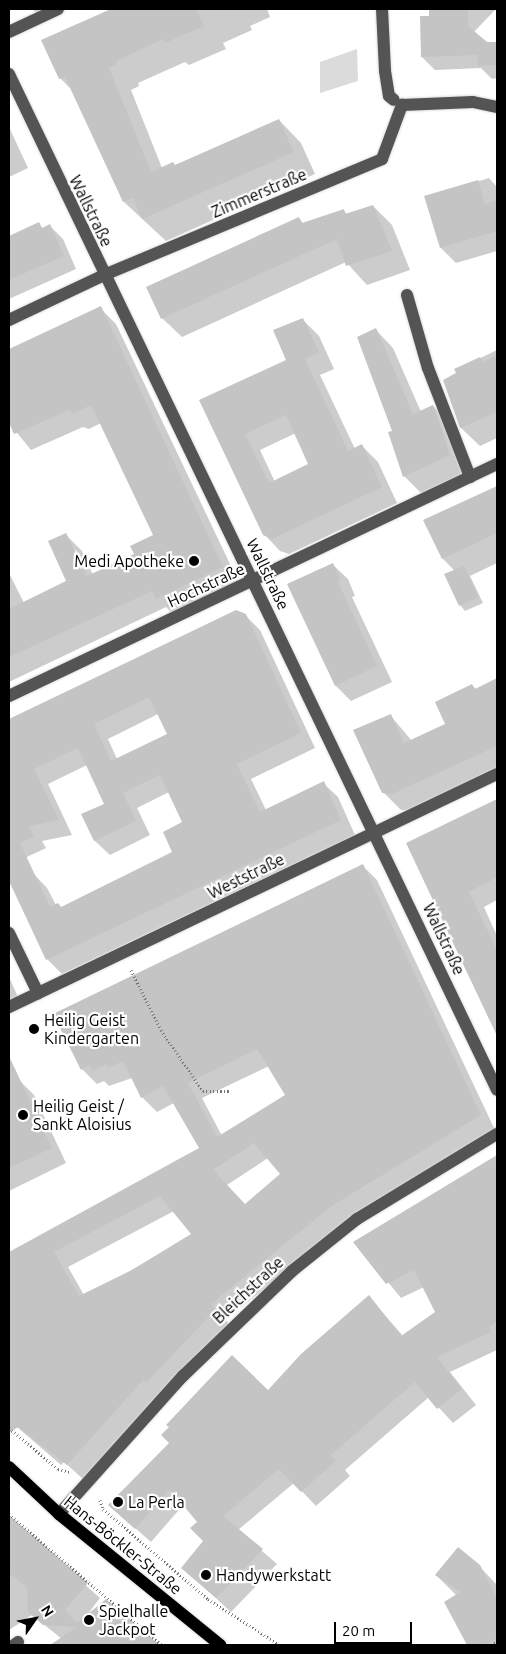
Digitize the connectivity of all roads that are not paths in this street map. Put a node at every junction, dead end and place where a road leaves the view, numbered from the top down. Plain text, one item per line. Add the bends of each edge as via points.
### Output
1 (58, 9) edge
2 (382, 9) edge
3 (9, 32) edge
4 (9, 74) edge
5 (394, 100) dead end
6 (497, 107) edge
7 (104, 275) junction
8 (407, 295) dead end
9 (9, 320) edge
10 (497, 464) edge
11 (470, 477) junction
12 (254, 581) junction
13 (9, 696) edge
14 (497, 774) edge
15 (375, 832) junction
16 (9, 933) edge
17 (38, 993) junction
18 (9, 1007) edge
19 (497, 1090) edge
20 (497, 1134) edge
21 (9, 1467) edge
22 (59, 1514) junction
23 (220, 1645) edge

1 - 3 street
2 - 5 street via 385,71 390,96
4 - 7 street, Wallstraße
6 - 7 street, Zimmerstraße via 473,102 402,105 382,159
7 - 9 street, Zimmerstraße
7 - 12 street, Wallstraße
8 - 11 street via 428,368
10 - 11 street, Hochstraße
11 - 12 street, Hochstraße
12 - 13 street, Hochstraße
12 - 15 street, Wallstraße
14 - 15 street, Weststraße
15 - 17 street, Weststraße
15 - 19 street, Wallstraße
16 - 17 street
17 - 18 street, Weststraße
20 - 22 street, Bleichstraße via 357,1219 292,1271 182,1376
21 - 22 main road, Hans-Böckler-Straße
22 - 23 main road, Hans-Böckler-Straße

